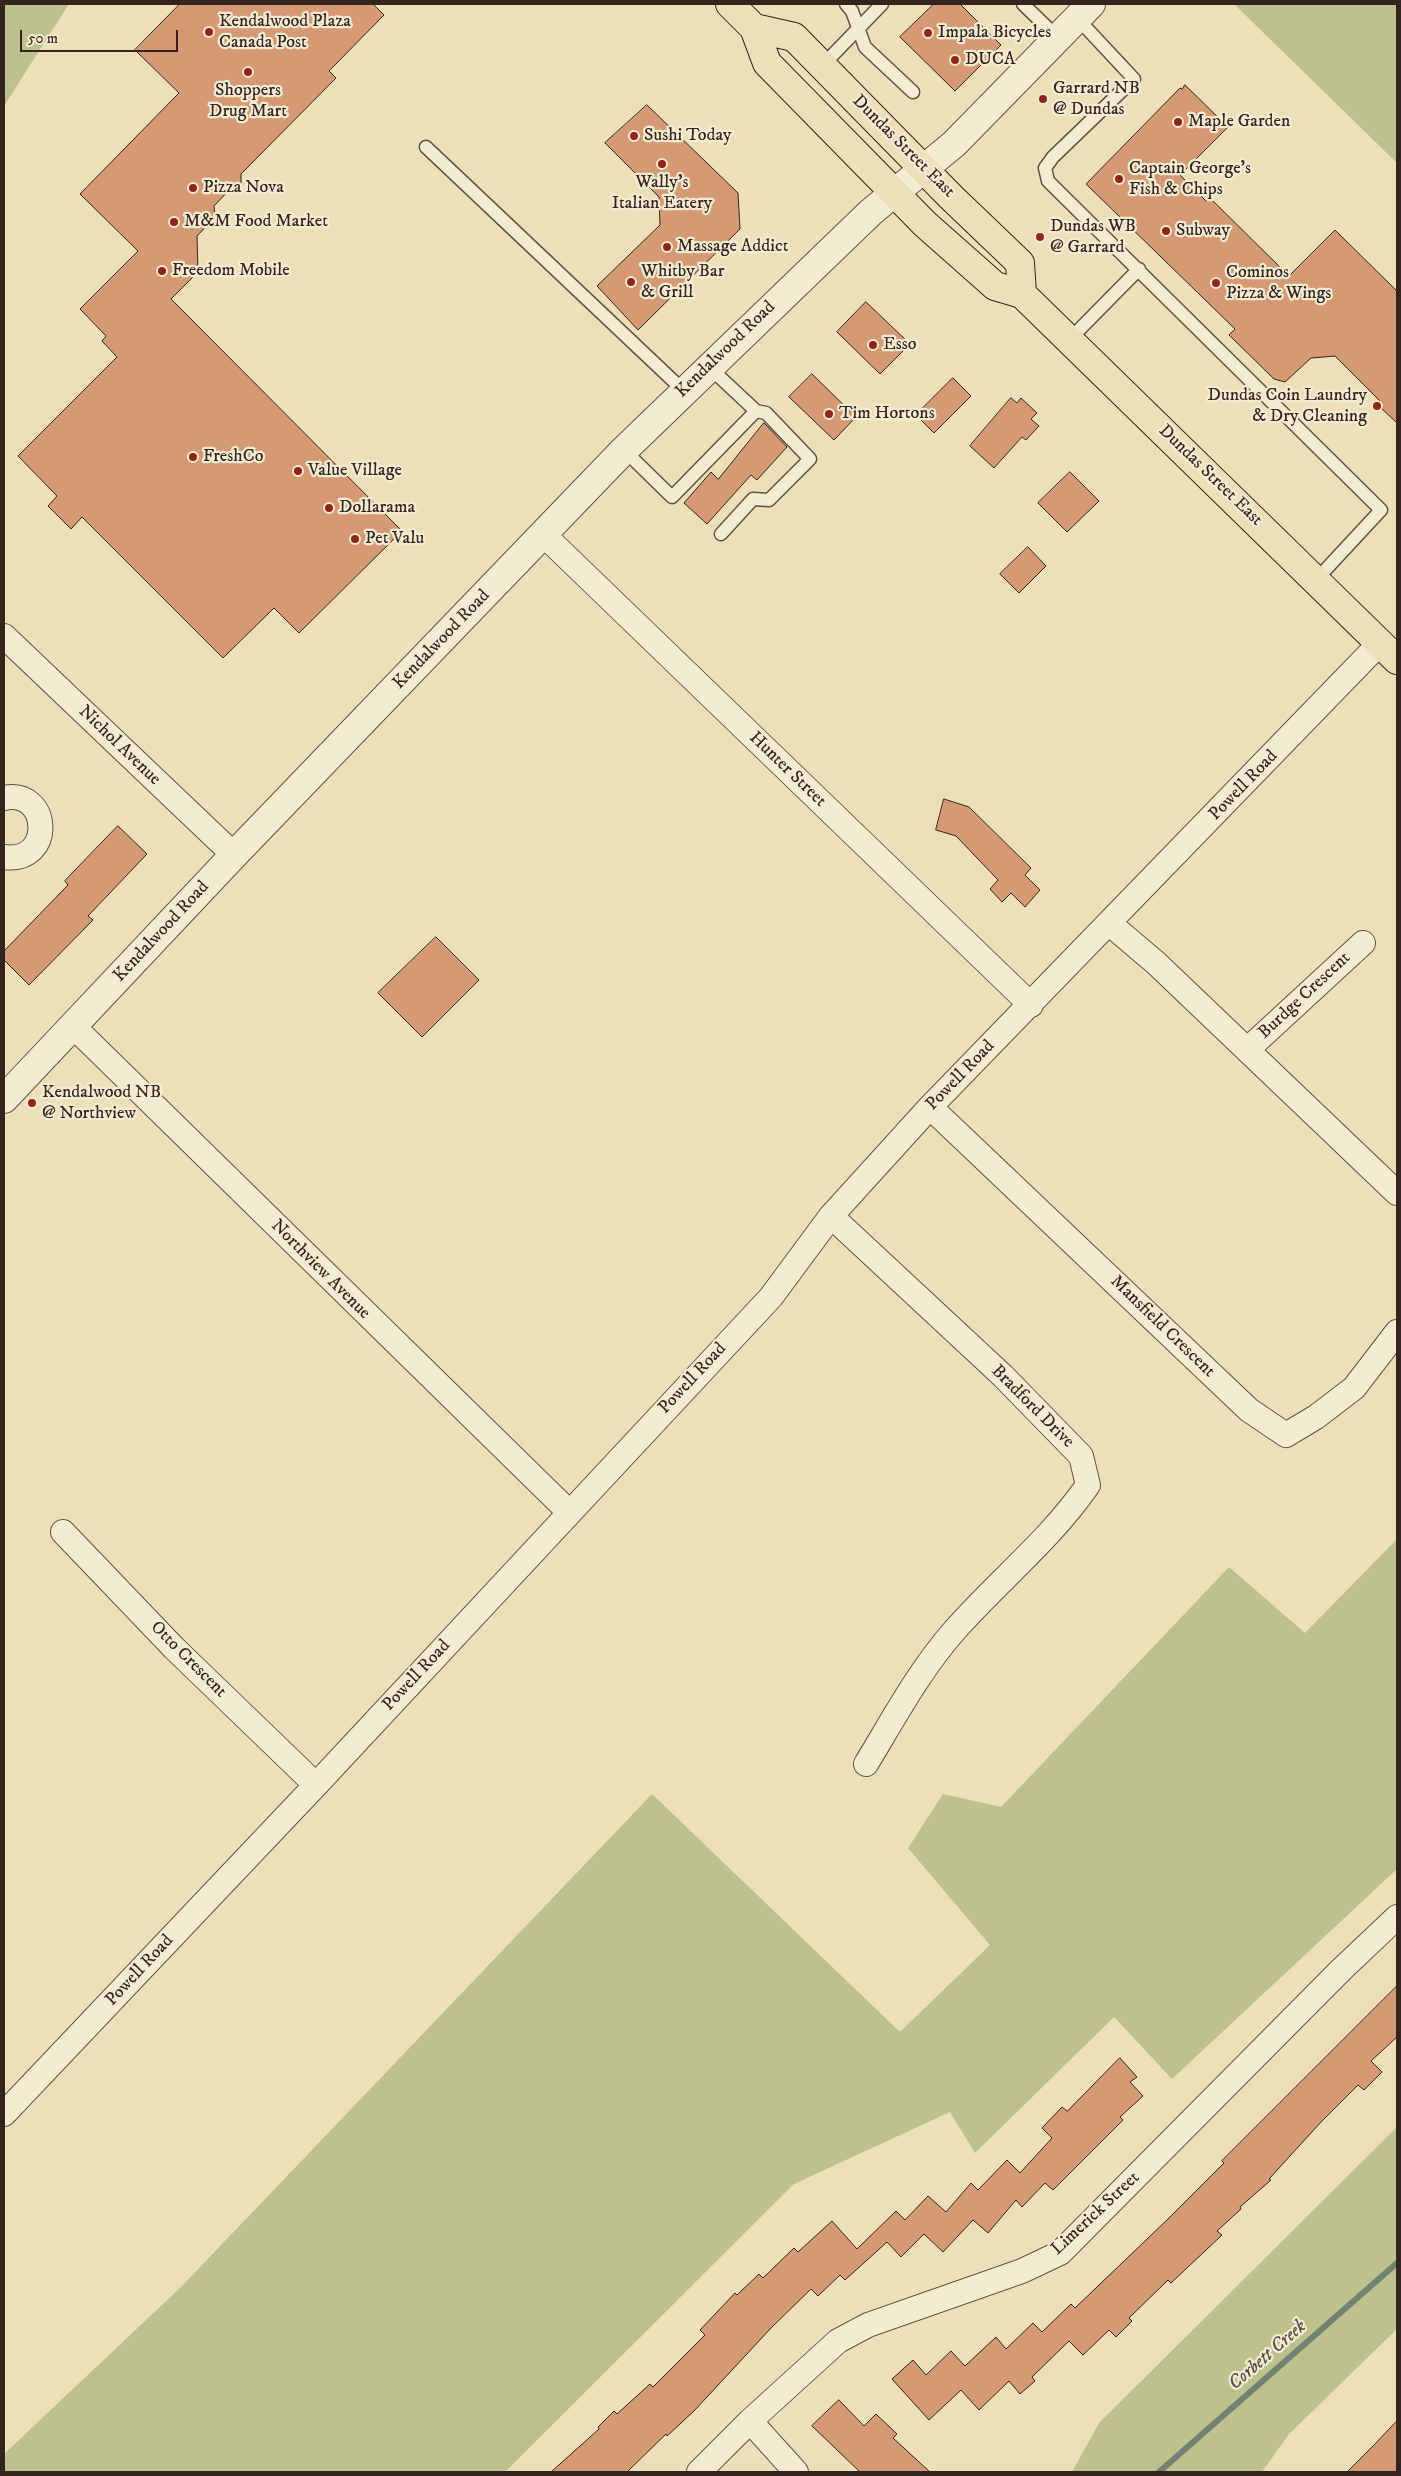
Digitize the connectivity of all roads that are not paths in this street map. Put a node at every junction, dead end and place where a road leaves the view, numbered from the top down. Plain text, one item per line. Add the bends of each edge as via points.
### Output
1 (730, 4) edge
2 (846, 4) edge
3 (882, 4) edge
4 (1027, 5) edge
5 (1084, 11) edge
6 (754, 28) junction
7 (858, 29) junction
8 (1058, 38) junction
9 (822, 66) junction
10 (913, 92) dead end
11 (426, 147) dead end
12 (924, 169) junction
13 (893, 193) junction
14 (1139, 269) junction
15 (1022, 294) junction
16 (1070, 339) junction
17 (709, 367) junction
18 (684, 391) junction
19 (756, 411) junction
20 (624, 450) junction
21 (721, 534) dead end
22 (544, 535) junction
23 (1316, 580) junction
24 (5, 641) edge
25 (1389, 652) edge
26 (4, 798) edge
27 (234, 855) junction
28 (4, 857) edge
29 (1110, 924) junction
30 (1363, 943) dead end
31 (1031, 1005) junction
32 (73, 1026) junction
33 (1248, 1049) junction
34 (4, 1099) edge
35 (930, 1107) junction
36 (1397, 1193) edge
37 (831, 1216) junction
38 (1397, 1332) edge
39 (569, 1512) junction
40 (63, 1532) dead end
41 (866, 1764) dead end
42 (316, 1785) junction
43 (1397, 1917) edge
44 (4, 2114) edge
45 (750, 2421) junction
46 (700, 2472) edge
47 (796, 2472) edge

1 - 6 main road, Dundas Street East
2 - 7 lane
3 - 7 lane
4 - 8 lane
5 - 8 street, Kendalwood Road
5 - 14 lane via 1134,78 1045,168 1048,181
6 - 9 main road, Dundas Street East via 794,37
6 - 13 main road, Dundas Street East via 767,63
7 - 9 lane
7 - 10 lane via 865,47
8 - 12 street, Kendalwood Road via 954,144
9 - 12 main road, Dundas Street East
11 - 18 lane
12 - 13 street, Kendalwood Road
12 - 15 main road, Dundas Street East via 1020,263
13 - 15 main road, Dundas Street East via 995,286
13 - 17 street, Kendalwood Road
14 - 16 lane
14 - 23 lane via 1381,510
15 - 16 main road, Dundas Street East
16 - 23 main road, Dundas Street East
17 - 18 street, Kendalwood Road
17 - 19 lane
18 - 20 street, Kendalwood Road
19 - 20 lane via 672,497
19 - 21 lane via 766,413 810,459 769,500 753,499
20 - 22 street, Kendalwood Road
22 - 27 street, Kendalwood Road
22 - 31 street, Hunter Street
23 - 25 main road, Dundas Street East
24 - 27 street, Nichol Avenue
25 - 29 street, Powell Road
26 - 28 street via 23,800 32,806 37,812 41,830 39,840 30,851 21,856
27 - 32 street, Kendalwood Road
29 - 31 street, Powell Road
29 - 33 street via 1156,962
30 - 33 street, Burdge Crescent
31 - 35 street, Powell Road
32 - 34 street, Kendalwood Road
32 - 39 street, Northview Avenue
33 - 36 street
35 - 37 street, Powell Road
35 - 38 street, Mansfield Crescent via 1249,1410 1286,1435 1354,1388
37 - 39 street, Powell Road via 771,1297
37 - 41 street, Bradford Drive via 1003,1376 1081,1456 1088,1485 1068,1514 992,1590 924,1666
39 - 42 street, Powell Road
40 - 42 street, Otto Crescent via 174,1648
42 - 44 street, Powell Road
43 - 45 street, Limerick Street via 1340,1970 1060,2253 1022,2271 868,2325 838,2341
45 - 46 street, Limerick Street
45 - 47 street

